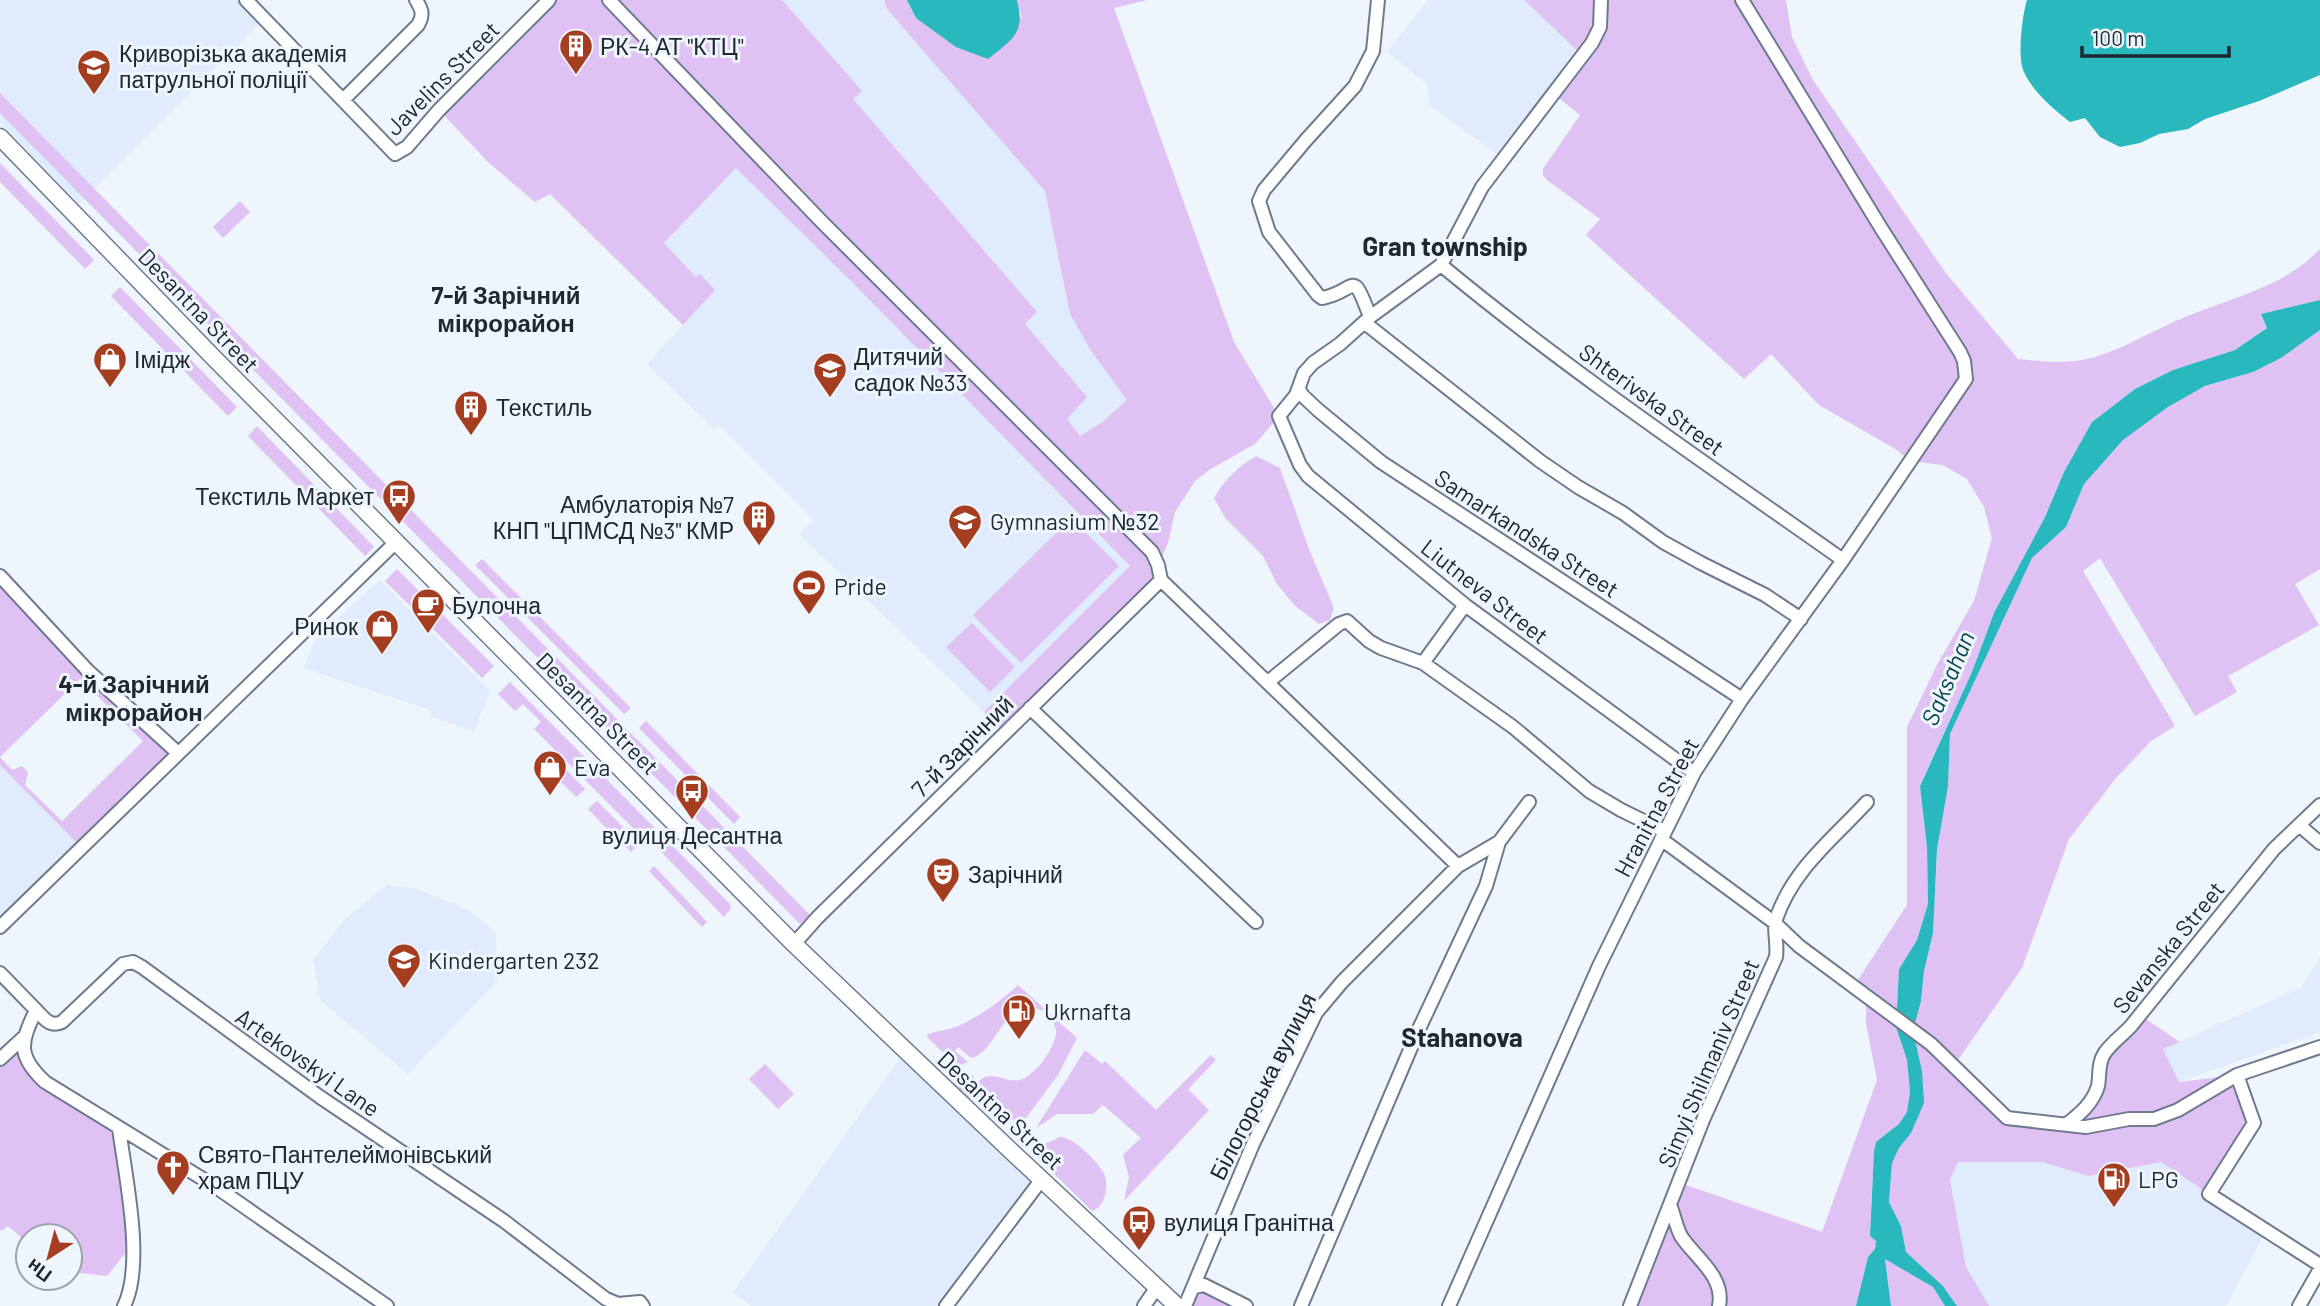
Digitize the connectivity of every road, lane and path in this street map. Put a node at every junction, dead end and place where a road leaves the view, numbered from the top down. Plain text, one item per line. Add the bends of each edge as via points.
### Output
1 (246, 0) edge
2 (416, 0) edge
3 (549, 0) edge
4 (609, 0) edge
5 (1378, 0) edge
6 (1601, 0) edge
7 (1742, 0) edge
8 (343, 100) junction
9 (0, 137) edge
10 (1441, 265) junction
11 (1367, 320) junction
12 (1299, 389) junction
13 (396, 541) junction
14 (1843, 560) junction
15 (0, 576) edge
16 (1161, 580) junction
17 (1465, 605) junction
18 (1801, 619) junction
19 (1423, 663) junction
20 (1268, 682) junction
21 (1742, 699) junction
22 (1030, 708) junction
23 (178, 753) junction
24 (1695, 773) junction
25 (1529, 802) dead end
26 (1867, 802) dead end
27 (2320, 805) edge
28 (2299, 825) junction
29 (1663, 835) junction
30 (1499, 842) junction
31 (2320, 843) edge
32 (1458, 866) junction
33 (1256, 922) dead end
34 (1774, 923) junction
35 (0, 928) edge
36 (794, 944) junction
37 (0, 974) edge
38 (36, 1010) junction
39 (23, 1038) junction
40 (2320, 1047) edge
41 (0, 1059) edge
42 (2237, 1075) junction
43 (2067, 1124) junction
44 (119, 1128) junction
45 (1042, 1180) junction
46 (1670, 1205) junction
47 (2320, 1267) edge
48 (1157, 1287) junction
49 (1194, 1287) junction
50 (124, 1306) edge
51 (387, 1306) edge
52 (643, 1306) edge
53 (946, 1306) edge
54 (1144, 1306) edge
55 (1177, 1306) edge
56 (1185, 1306) edge
57 (1246, 1306) edge
58 (1301, 1306) edge
59 (1449, 1306) edge
60 (1630, 1306) edge
61 (1719, 1306) edge
62 (2299, 1306) edge

1 - 8 street
2 - 8 street via 423,16 418,25
3 - 8 street, Javelins Street via 407,147 395,154
4 - 16 street via 821,221 1152,552
5 - 11 street via 1373,51 1355,86 1259,201 1269,232 1318,295 1329,297 1354,285 1360,289
6 - 10 street via 1600,27 1592,43 1482,187
7 - 14 street, Hranitna Street via 1960,352 1965,367 1963,386
9 - 13 main road, Desantna Street
10 - 11 street
10 - 14 street, Shterivska Street via 1516,327 1668,439
11 - 12 street via 1313,363
11 - 18 street via 1540,461 1663,542 1765,594
12 - 17 street, Liutneva Street via 1279,416 1308,476
12 - 21 street, Samarkandska Street via 1381,462
13 - 23 street
13 - 36 main road, Desantna Street
14 - 18 street, Hranitna Street
15 - 23 street via 88,671
16 - 20 street
16 - 22 street, 7-й Зарічний
17 - 19 street
17 - 24 street, Liutneva Street
18 - 21 street, Hranitna Street
19 - 20 street via 1381,648 1347,621
19 - 29 street via 1513,727 1589,791
20 - 32 street
21 - 24 street, Hranitna Street
22 - 33 street
22 - 36 street, 7-й Зарічний
23 - 35 street
24 - 29 street, Hranitna Street
25 - 30 street
26 - 34 street, Simyi Shilmaniv Street via 1803,868
27 - 28 street, Sevanska Street
28 - 31 street
28 - 43 street, Sevanska Street via 2104,1054 2092,1100
29 - 34 street
29 - 59 street, Hranitna Street via 1599,966
30 - 32 street, Білогорська вулиця
30 - 58 street via 1486,887 1418,1031
32 - 49 street, Білогорська вулиця via 1316,1013 1253,1144
34 - 43 street via 1931,1044 2007,1118
34 - 46 street, Simyi Shilmaniv Street via 1776,957
36 - 45 main road, Desantna Street
37 - 38 street
38 - 39 street
38 - 52 street, Artekovskyi Lane via 57,1025 123,964 133,962 320,1097 504,1221 606,1299
39 - 41 street
39 - 44 street via 27,1061 44,1082
40 - 42 street
42 - 43 street via 2154,1119 2087,1127
42 - 47 street via 2254,1123 2209,1194
44 - 50 street via 134,1242 134,1270
44 - 51 street via 216,1188
45 - 48 main road, Desantna Street
45 - 53 street
46 - 60 street, Simyi Shilmaniv Street
46 - 61 street, Simyi Shilmaniv Street via 1682,1237 1720,1290
47 - 62 street
48 - 54 street
48 - 55 main road, Desantna Street
49 - 56 street, Білогорська вулиця
49 - 57 street via 1204,1285

